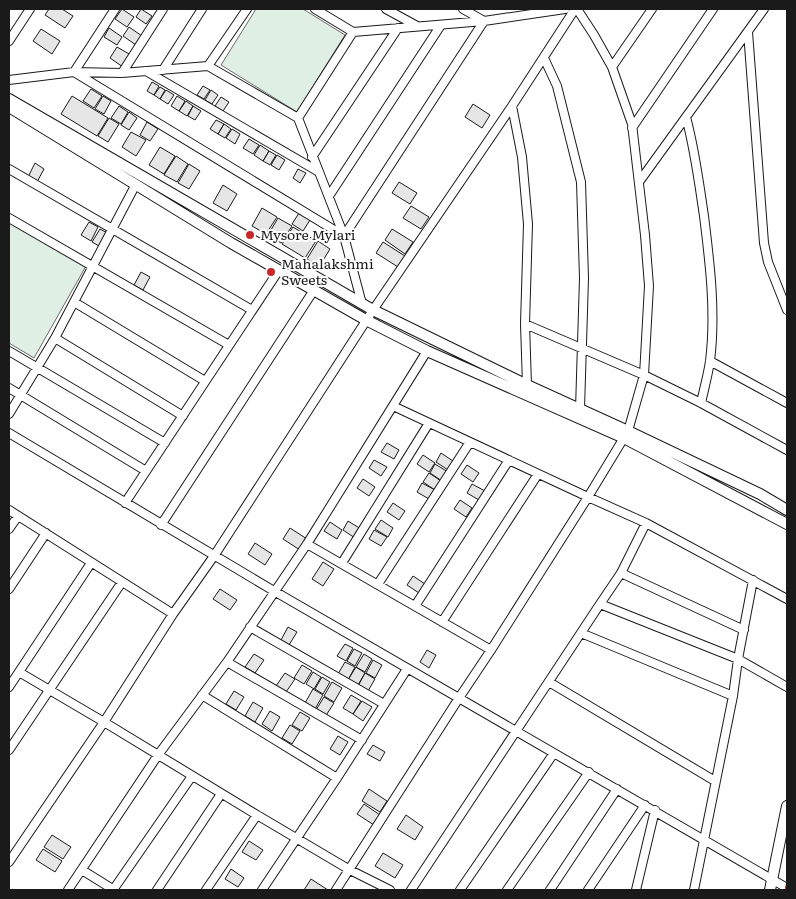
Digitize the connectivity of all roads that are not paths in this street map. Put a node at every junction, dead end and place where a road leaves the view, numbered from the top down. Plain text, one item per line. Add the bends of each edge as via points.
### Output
1 (30, 9) edge
2 (115, 9) edge
3 (163, 9) edge
4 (202, 9) edge
5 (246, 9) edge
6 (316, 9) edge
7 (386, 9) edge
8 (463, 9) edge
9 (565, 9) edge
10 (576, 9) edge
11 (652, 9) edge
12 (713, 9) edge
13 (764, 9) edge
14 (484, 21) junction
15 (442, 25) junction
16 (418, 27) junction
17 (398, 28) junction
18 (353, 32) junction
19 (748, 32) junction
20 (9, 40) edge
21 (544, 58) junction
22 (208, 66) junction
23 (612, 67) junction
24 (163, 70) junction
25 (146, 71) junction
26 (74, 72) junction
27 (122, 73) junction
28 (9, 80) edge
29 (9, 99) edge
30 (512, 106) junction
31 (9, 107) edge
32 (686, 117) junction
33 (298, 118) junction
34 (632, 128) junction
35 (312, 157) junction
36 (9, 170) edge
37 (318, 172) junction
38 (639, 182) junction
39 (136, 184) junction
40 (329, 196) junction
41 (9, 218) edge
42 (112, 228) junction
43 (344, 236) junction
44 (92, 266) junction
45 (278, 270) junction
46 (314, 290) junction
47 (74, 302) junction
48 (362, 304) junction
49 (252, 310) junction
50 (372, 310) junction
51 (787, 310) edge
52 (366, 320) junction
53 (525, 324) junction
54 (55, 338) junction
55 (229, 345) junction
56 (582, 348) junction
57 (9, 351) edge
58 (427, 351) junction
59 (710, 362) junction
60 (37, 367) junction
61 (644, 374) junction
62 (205, 382) junction
63 (527, 385) junction
64 (9, 388) edge
65 (21, 395) junction
66 (701, 403) junction
67 (787, 403) edge
68 (393, 406) junction
69 (580, 409) junction
70 (9, 414) edge
71 (183, 416) junction
72 (429, 423) junction
73 (9, 433) edge
74 (626, 435) junction
75 (470, 442) junction
76 (165, 443) junction
77 (787, 450) edge
78 (509, 460) junction
79 (146, 471) junction
80 (538, 474) junction
81 (588, 496) junction
82 (125, 503) junction
83 (9, 510) edge
84 (787, 510) edge
85 (18, 516) junction
86 (646, 524) junction
87 (787, 524) edge
88 (161, 525) junction
89 (9, 529) edge
90 (46, 533) junction
91 (307, 544) junction
92 (214, 556) junction
93 (342, 563) junction
94 (92, 564) junction
95 (621, 573) junction
96 (753, 580) junction
97 (122, 582) junction
98 (378, 584) junction
99 (9, 589) edge
100 (274, 591) junction
101 (787, 599) edge
102 (600, 604) junction
103 (415, 606) junction
104 (173, 614) junction
105 (442, 622) junction
106 (250, 627) junction
107 (744, 630) junction
108 (581, 633) junction
109 (491, 650) junction
110 (738, 660) junction
111 (227, 662) junction
112 (408, 669) junction
113 (19, 672) junction
114 (549, 682) junction
115 (9, 687) edge
116 (787, 687) edge
117 (49, 690) junction
118 (202, 695) junction
119 (733, 696) junction
120 (459, 698) junction
121 (384, 704) junction
122 (104, 722) junction
123 (517, 731) junction
124 (362, 740) junction
125 (9, 750) edge
126 (554, 753) junction
127 (158, 755) junction
128 (589, 772) junction
129 (192, 776) junction
130 (338, 778) junction
131 (715, 781) junction
132 (617, 789) junction
133 (221, 794) junction
134 (645, 805) junction
135 (787, 806) edge
136 (655, 810) junction
137 (257, 815) junction
138 (297, 838) junction
139 (705, 838) junction
140 (9, 862) edge
141 (82, 870) junction
142 (350, 870) junction
143 (597, 877) junction
144 (772, 879) junction
145 (787, 888) edge
146 (68, 890) edge
147 (114, 890) edge
148 (157, 890) edge
149 (206, 890) edge
150 (262, 890) edge
151 (336, 890) edge
152 (390, 890) edge
153 (411, 890) edge
154 (460, 890) edge
155 (507, 890) edge
156 (550, 890) edge
157 (588, 890) edge
158 (594, 890) edge
159 (636, 890) edge
160 (694, 890) edge
161 (770, 890) edge

1 - 20 street
2 - 26 street
3 - 27 street
4 - 24 street
5 - 22 street
6 - 18 street
7 - 16 street
8 - 14 street
9 - 14 street
10 - 21 street
10 - 23 street
11 - 23 street
12 - 34 street
13 - 19 street
14 - 15 street
14 - 43 street
15 - 16 street
15 - 40 street
16 - 17 street
17 - 18 street
17 - 35 street
18 - 33 street
19 - 32 street
19 - 51 street via 764,243
21 - 30 street
21 - 56 street via 557,86 581,182
22 - 24 street
22 - 33 street
23 - 34 street
24 - 25 street
25 - 27 street
25 - 37 street
26 - 27 street
26 - 28 street
26 - 43 street
29 - 48 street
30 - 50 street
30 - 53 street via 522,157 528,224
31 - 39 street
32 - 38 street
32 - 59 street via 710,259
33 - 35 street
34 - 38 street
35 - 37 street
36 - 42 street
37 - 40 street
38 - 61 street via 649,286
39 - 42 street
39 - 45 street
40 - 43 street
41 - 44 street
42 - 44 street
42 - 49 street
43 - 48 street
44 - 47 street
44 - 55 street
45 - 46 street
45 - 49 street
46 - 52 street
46 - 88 street
47 - 54 street
47 - 62 street
48 - 50 street
49 - 55 street
50 - 52 street
50 - 63 street
52 - 58 street
52 - 92 street
53 - 56 street
53 - 63 street
54 - 60 street
54 - 71 street
55 - 62 street
56 - 61 street
56 - 69 street
57 - 60 street
58 - 68 street
58 - 74 street
59 - 66 street
59 - 67 street
60 - 65 street
60 - 76 street
61 - 66 street
61 - 74 street
62 - 71 street
63 - 69 street
64 - 65 street
65 - 70 street
65 - 79 street
66 - 77 street
68 - 72 street
68 - 91 street
69 - 74 street
71 - 76 street
72 - 75 street
72 - 93 street
73 - 82 street
74 - 81 street
74 - 84 street via 760,494
74 - 87 street
75 - 78 street
75 - 98 street
76 - 79 street
78 - 80 street
78 - 103 street
79 - 82 street
80 - 81 street
80 - 105 street
81 - 86 street
81 - 109 street
82 - 88 street
83 - 85 street
85 - 89 street
85 - 90 street
86 - 95 street
86 - 96 street
88 - 92 street
90 - 94 street
90 - 99 street
91 - 93 street
91 - 100 street
92 - 100 street
92 - 104 street
93 - 98 street
94 - 97 street
94 - 113 street
95 - 102 street
95 - 107 street
96 - 101 street
96 - 107 street
97 - 104 street
97 - 117 street
98 - 103 street
100 - 106 street
100 - 112 street
102 - 108 street
102 - 110 street
103 - 105 street
104 - 122 street
105 - 109 street
106 - 111 street
106 - 121 street
107 - 110 street
108 - 114 street
108 - 119 street
109 - 120 street
110 - 116 street
110 - 119 street
111 - 118 street
111 - 124 street
112 - 120 street
112 - 121 street
113 - 115 street
113 - 117 street
114 - 123 street
114 - 131 street
117 - 122 street
117 - 125 street
118 - 127 street
118 - 130 street
119 - 131 street
120 - 123 street
120 - 142 street
121 - 124 street
122 - 127 street
122 - 140 street
123 - 126 street
123 - 153 street
124 - 130 street
126 - 128 street
126 - 154 street
127 - 129 street
127 - 141 street
128 - 132 street
128 - 155 street
129 - 133 street
129 - 147 street
130 - 138 street
131 - 139 street
132 - 134 street
132 - 156 street
133 - 137 street
133 - 148 street
134 - 136 street
134 - 143 street
135 - 144 street
136 - 139 street
136 - 159 street
137 - 138 street
137 - 149 street
138 - 142 street
138 - 150 street
139 - 144 street
139 - 160 street
141 - 146 street
141 - 147 street
142 - 151 street
142 - 152 street
143 - 157 street
143 - 158 street
144 - 145 street
144 - 161 street

